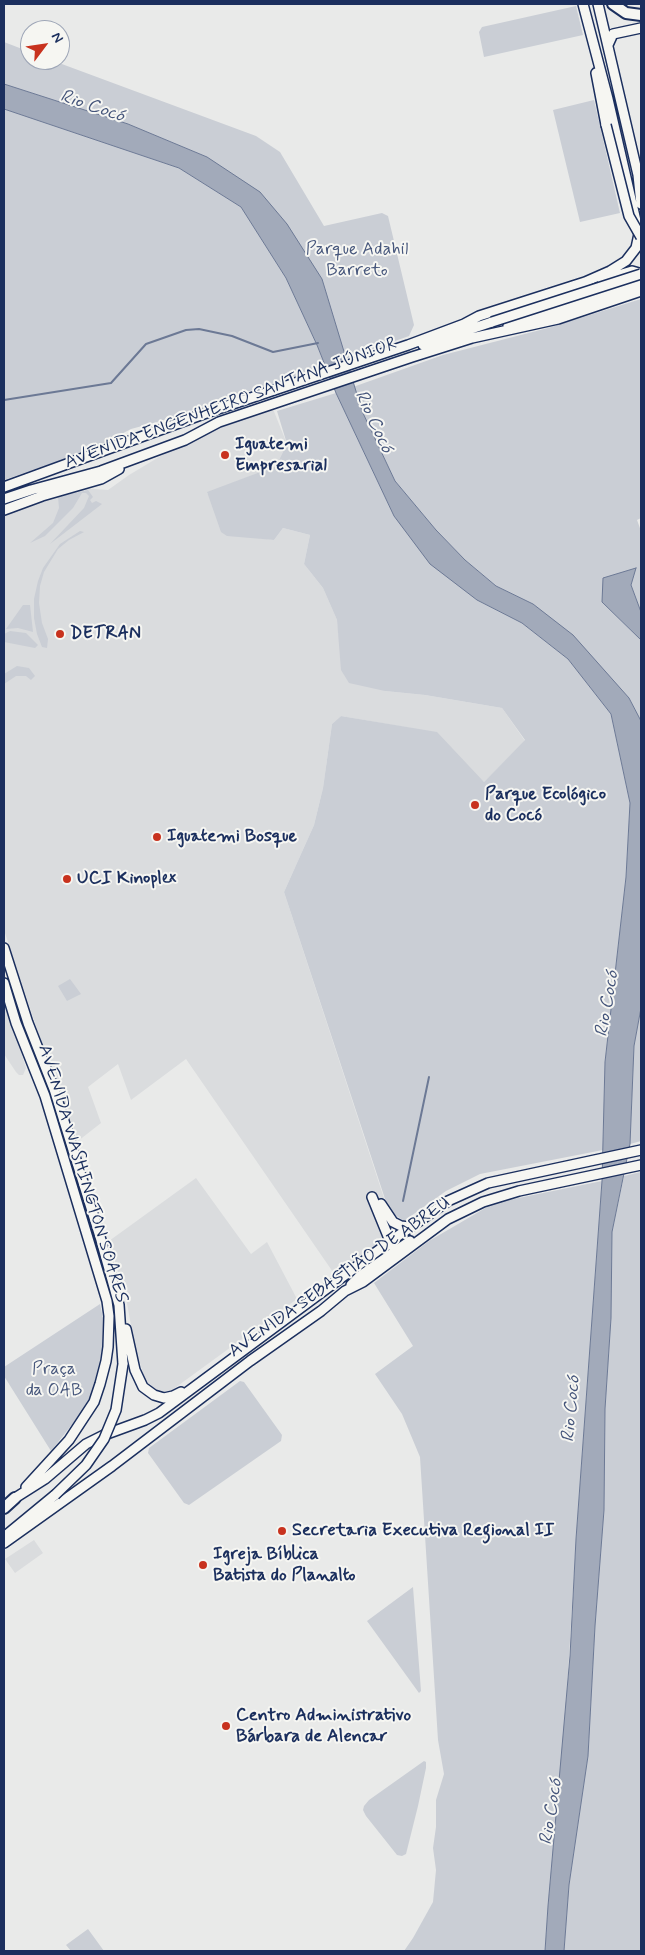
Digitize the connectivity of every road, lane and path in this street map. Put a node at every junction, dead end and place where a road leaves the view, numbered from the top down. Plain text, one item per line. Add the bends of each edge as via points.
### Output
1 (583, 4) edge
2 (598, 4) edge
3 (614, 4) edge
4 (641, 15) edge
5 (641, 28) edge
6 (592, 43) junction
7 (608, 45) junction
8 (638, 174) junction
9 (641, 184) edge
10 (641, 204) edge
11 (641, 237) edge
12 (641, 274) edge
13 (585, 282) junction
14 (641, 283) edge
15 (641, 291) edge
16 (585, 301) junction
17 (472, 338) junction
18 (408, 345) junction
19 (129, 461) junction
20 (4, 487) edge
21 (4, 499) edge
22 (4, 510) edge
23 (4, 948) edge
24 (4, 983) edge
25 (641, 1150) edge
26 (641, 1166) edge
27 (376, 1199) junction
28 (448, 1219) junction
29 (409, 1227) junction
30 (394, 1244) junction
31 (376, 1252) junction
32 (345, 1291) junction
33 (119, 1305) junction
34 (274, 1329) junction
35 (280, 1340) junction
36 (242, 1350) junction
37 (250, 1361) junction
38 (190, 1389) junction
39 (15, 1498) junction
40 (4, 1508) edge
41 (4, 1537) edge
42 (4, 1543) edge

1 - 6 main road
2 - 7 main road
3 - 4 highway via 626,13
5 - 7 main road via 613,34
6 - 11 main road, bridge via 606,125 629,216
6 - 13 main road, AVENIDA ENGENHEIRO SANTANA JÚNIOR via 639,234 634,252 620,266
7 - 8 main road
8 - 9 main road
8 - 10 main road
12 - 18 main road, AVENIDA ENGENHEIRO SANTANA JÚNIOR, bridge via 428,344
13 - 16 main road via 594,283 632,271 639,273 636,280 600,292
13 - 18 main road, AVENIDA ENGENHEIRO SANTANA JÚNIOR via 479,316
14 - 16 main road
15 - 17 main road, AVENIDA ENGENHEIRO SANTANA JÚNIOR via 558,319
16 - 17 main road
17 - 19 main road, AVENIDA ENGENHEIRO SANTANA JÚNIOR via 219,422 186,440
18 - 20 main road, AVENIDA ENGENHEIRO SANTANA JÚNIOR via 209,412
19 - 21 main road, AVENIDA ENGENHEIRO SANTANA JÚNIOR
19 - 22 main road via 101,479
23 - 33 main road, AVENIDA WASHINGTON SOARES via 25,1015 60,1106
24 - 39 main road, AVENIDA WASHINGTON SOARES via 45,1096 107,1301 110,1328 103,1375 91,1407 68,1440
25 - 29 main road, AVENIDA SEBASTIÃO DE ABREU via 478,1187
26 - 28 main road, AVENIDA SEBASTIÃO DE ABREU via 494,1198
27 - 29 main road via 393,1222
27 - 30 main road
27 - 31 main road via 382,1236
28 - 30 main road
28 - 32 main road, AVENIDA SEBASTIÃO DE ABREU via 364,1282
29 - 30 main road, AVENIDA SEBASTIÃO DE ABREU
30 - 31 main road, AVENIDA SEBASTIÃO DE ABREU
30 - 32 main road
31 - 34 main road, AVENIDA SEBASTIÃO DE ABREU
32 - 35 main road, AVENIDA SEBASTIÃO DE ABREU
33 - 38 main road via 124,1314 138,1379 143,1387 164,1398
33 - 41 main road, AVENIDA WASHINGTON SOARES, bridge via 123,1364 118,1400 107,1433 86,1465
34 - 35 main road
34 - 36 main road, AVENIDA SEBASTIÃO DE ABREU
35 - 37 main road, AVENIDA SEBASTIÃO DE ABREU
36 - 37 main road
36 - 38 main road, AVENIDA SEBASTIÃO DE ABREU
37 - 42 main road, AVENIDA SEBASTIÃO DE ABREU
38 - 39 main road, AVENIDA WASHINGTON SOARES via 153,1417 86,1444 45,1479
39 - 40 highway, AVENIDA WASHINGTON SOARES

